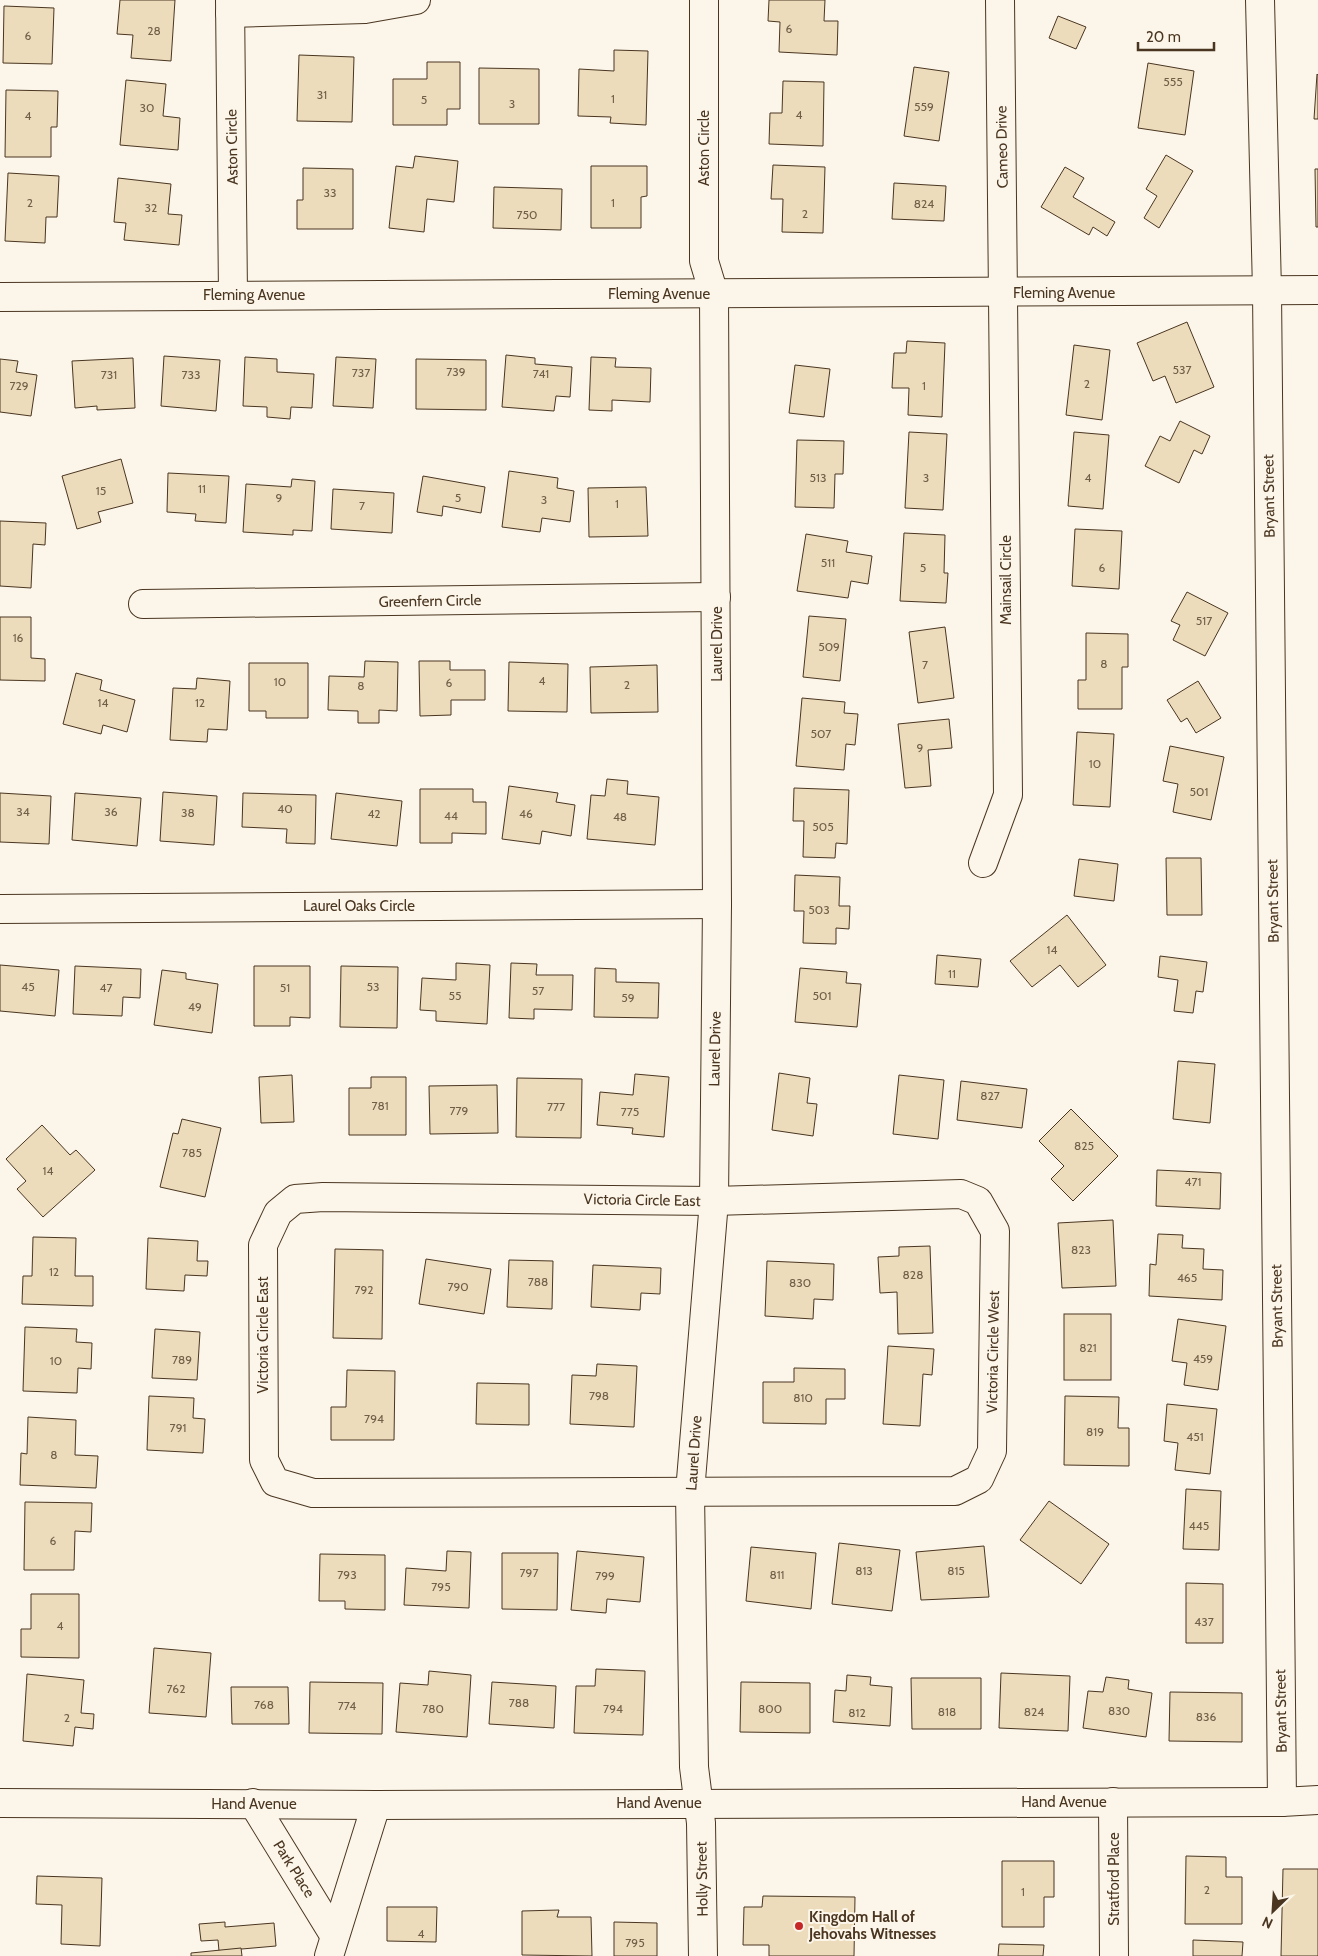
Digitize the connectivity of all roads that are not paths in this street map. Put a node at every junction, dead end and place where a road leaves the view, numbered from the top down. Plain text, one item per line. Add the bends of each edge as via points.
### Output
1 (416, 0) edge
2 (704, 0) edge
3 (1000, 0) edge
4 (1260, 0) edge
5 (230, 7) edge
6 (1318, 290) edge
7 (1267, 292) junction
8 (1004, 293) junction
9 (714, 294) junction
10 (233, 295) junction
11 (0, 297) edge
12 (716, 597) junction
13 (143, 604) dead end
14 (982, 863) dead end
15 (717, 904) junction
16 (0, 908) edge
17 (714, 1201) junction
18 (690, 1492) junction
19 (1318, 1800) edge
20 (1113, 1802) junction
21 (1282, 1802) junction
22 (0, 1803) edge
23 (253, 1803) junction
24 (697, 1803) junction
25 (376, 1805) junction
26 (332, 1946) edge
27 (703, 1956) edge
28 (1114, 1956) edge

1 - 5 street via 365,9
2 - 9 street, Aston Circle via 704,261
3 - 8 street, Cameo Drive
4 - 7 street, Bryant Street
5 - 10 street, Aston Circle
6 - 7 street, Fleming Avenue
7 - 8 street, Fleming Avenue
7 - 21 street, Bryant Street
8 - 9 street, Fleming Avenue
8 - 14 street, Mainsail Circle via 1008,795
9 - 10 street, Fleming Avenue
9 - 12 street, Laurel Drive
10 - 11 street, Fleming Avenue
12 - 13 street, Greenfern Circle
12 - 15 street, Laurel Drive
15 - 16 street, Laurel Oaks Circle
15 - 17 street, Laurel Drive
17 - 18 street, Laurel Drive
17 - 18 street, Victoria Circle West via 961,1194 978,1201 995,1231 992,1451 979,1479 955,1491
17 - 18 street, Victoria Circle East via 294,1199 278,1213 263,1246 264,1460 275,1482 314,1493
18 - 24 street, Laurel Drive
19 - 21 street, Hand Avenue
20 - 21 street, Hand Avenue
20 - 24 street, Hand Avenue
20 - 28 street, Stratford Place
22 - 23 street, Hand Avenue
23 - 25 street, Hand Avenue
23 - 26 street, Park Place
24 - 25 street, Hand Avenue
24 - 27 street, Holly Street via 701,1822
25 - 26 street, Park Place

